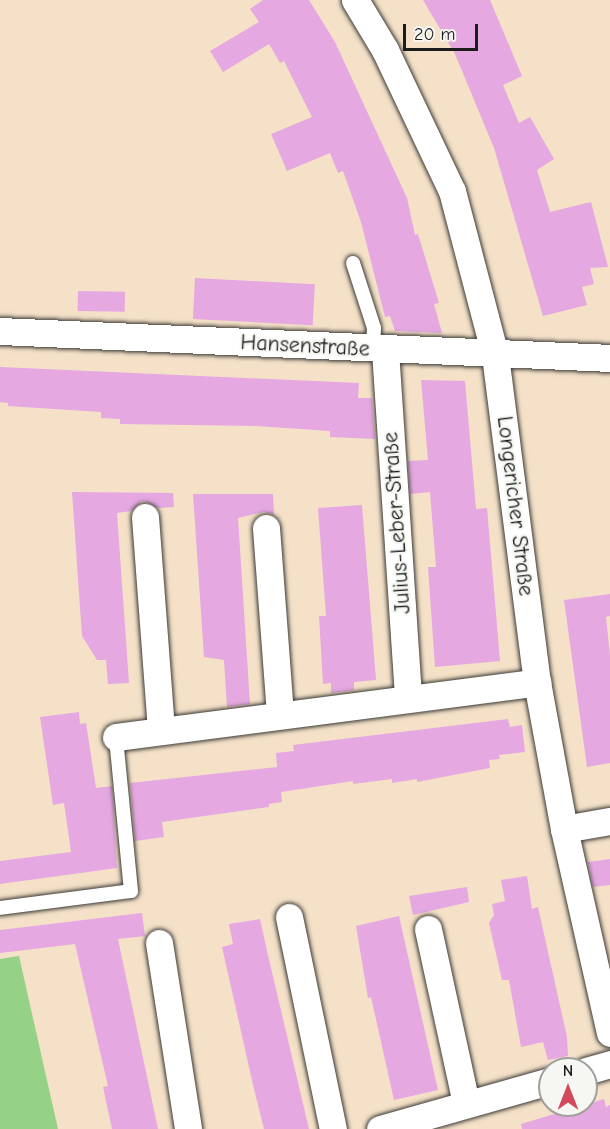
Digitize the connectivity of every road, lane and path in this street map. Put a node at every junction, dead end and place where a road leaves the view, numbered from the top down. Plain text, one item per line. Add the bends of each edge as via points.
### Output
1 (355, 0) edge
2 (353, 263) dead end
3 (0, 331) edge
4 (379, 349) junction
5 (495, 355) junction
6 (610, 358) edge
7 (145, 517) dead end
8 (266, 528) dead end
9 (537, 682) junction
10 (408, 697) junction
11 (280, 714) junction
12 (161, 730) junction
13 (116, 737) joint
14 (610, 821) edge
15 (564, 829) junction
16 (0, 908) edge
17 (289, 917) dead end
18 (428, 929) dead end
19 (159, 943) dead end
20 (605, 993) edge
21 (610, 1033) edge
22 (538, 1084) edge
23 (466, 1103) junction
24 (188, 1129) edge
25 (333, 1129) edge
26 (380, 1129) edge

1 - 5 street, Longericher Straße via 385,50 452,191
2 - 4 lane
3 - 4 street, Hansenstraße
4 - 5 street, Hansenstraße
4 - 10 street, Julius-Leber-Straße
5 - 6 street, Hansenstraße
5 - 9 street, Longericher Straße
7 - 12 street
8 - 11 street
9 - 10 street
9 - 15 street, Longericher Straße
10 - 11 street
11 - 12 street
12 - 13 street
13 - 16 lane via 131,891
14 - 15 street
15 - 20 street, Longericher Straße
17 - 25 street
18 - 23 street
19 - 24 street
20 - 21 street, Longericher Straße
22 - 23 street
23 - 26 street

